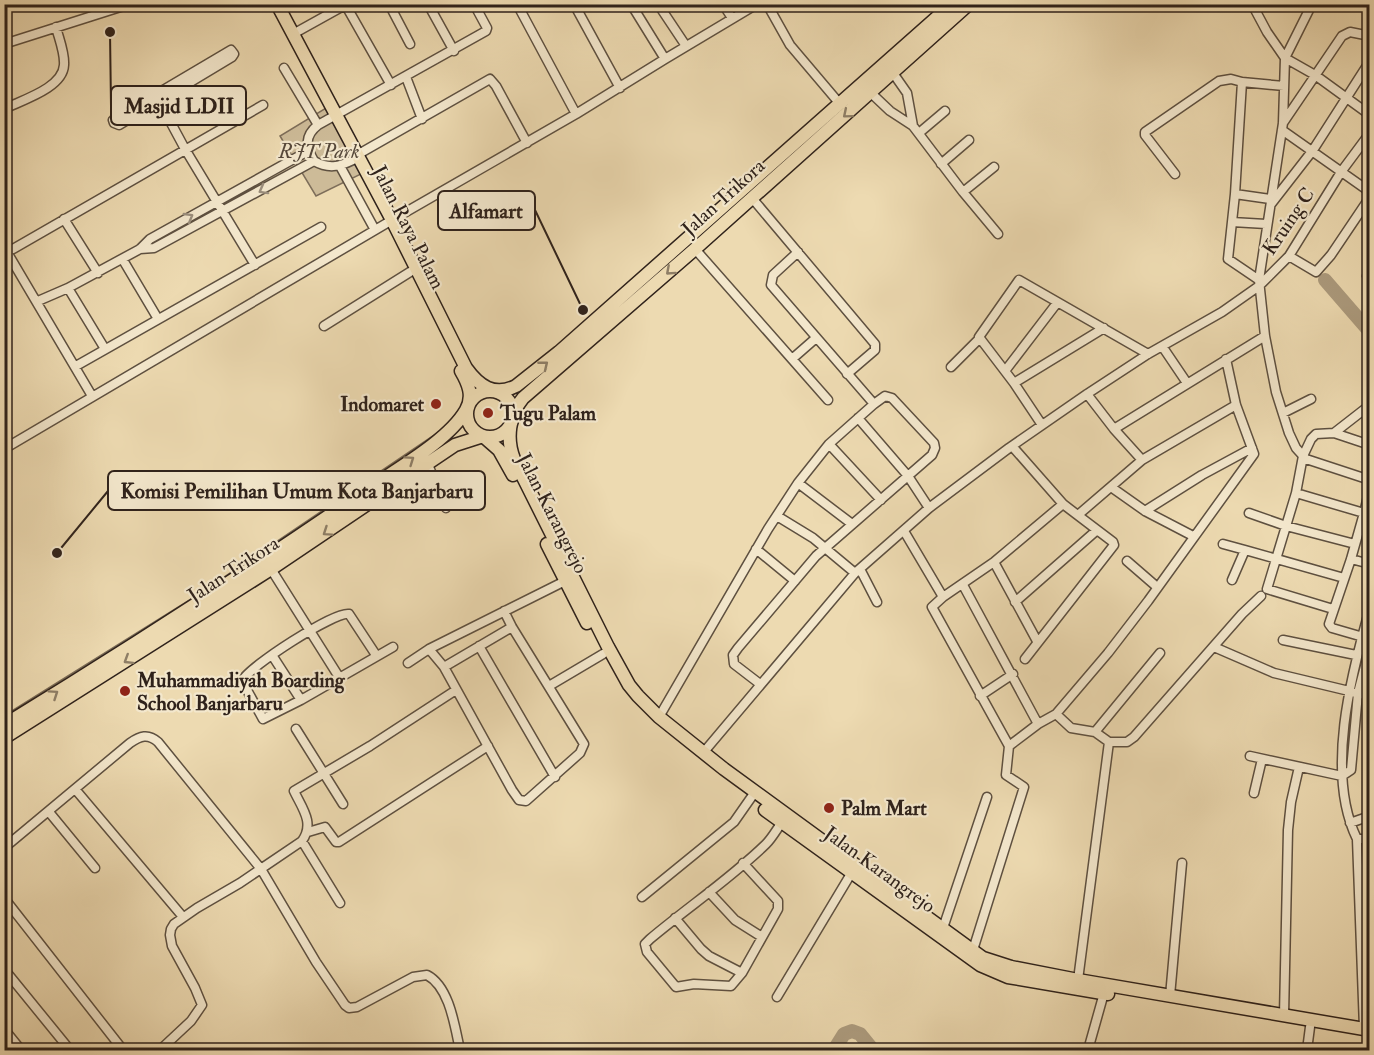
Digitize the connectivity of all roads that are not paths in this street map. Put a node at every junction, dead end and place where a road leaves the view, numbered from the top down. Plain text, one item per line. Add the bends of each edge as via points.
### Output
1 (130, 4) edge
2 (268, 4) edge
3 (277, 4) edge
4 (388, 4) edge
5 (428, 4) edge
6 (474, 4) edge
7 (517, 4) edge
8 (573, 4) edge
9 (631, 4) edge
10 (658, 4) edge
11 (723, 4) edge
12 (757, 4) edge
13 (766, 4) edge
14 (952, 4) edge
15 (969, 4) edge
16 (1252, 4) edge
17 (1312, 4) edge
18 (346, 5) edge
19 (732, 18) junction
20 (56, 27) junction
21 (293, 34) junction
22 (1370, 36) edge
23 (920, 41) junction
24 (4, 44) edge
25 (410, 44) dead end
26 (686, 46) junction
27 (454, 51) junction
28 (1285, 58) junction
29 (664, 59) junction
30 (900, 59) junction
31 (1370, 61) edge
32 (284, 68) dead end
33 (893, 73) junction
34 (1315, 75) junction
35 (406, 77) junction
36 (1242, 82) junction
37 (391, 86) junction
38 (1284, 86) junction
39 (620, 88) junction
40 (871, 93) junction
41 (157, 98) junction
42 (1347, 98) junction
43 (840, 104) junction
44 (263, 105) dead end
45 (4, 109) edge
46 (945, 111) dead end
47 (576, 114) junction
48 (1370, 115) edge
49 (422, 118) junction
50 (328, 120) junction
51 (913, 126) junction
52 (1283, 127) junction
53 (1370, 133) edge
54 (918, 134) junction
55 (969, 140) dead end
56 (527, 143) junction
57 (185, 149) junction
58 (1313, 150) junction
59 (308, 151) junction
60 (355, 158) junction
61 (314, 161) junction
62 (941, 164) junction
63 (340, 166) junction
64 (994, 167) dead end
65 (1341, 172) junction
66 (1175, 174) dead end
67 (963, 192) junction
68 (1370, 192) edge
69 (1235, 194) junction
70 (1370, 197) edge
71 (752, 198) junction
72 (217, 201) junction
73 (1270, 202) junction
74 (223, 212) junction
75 (64, 219) junction
76 (389, 221) junction
77 (1232, 222) junction
78 (1266, 224) junction
79 (321, 226) dead end
80 (375, 230) junction
81 (998, 234) dead end
82 (9, 248) edge
83 (140, 249) junction
84 (695, 249) junction
85 (798, 252) junction
86 (1289, 256) junction
87 (123, 260) junction
88 (255, 265) junction
89 (410, 272) junction
90 (98, 273) junction
91 (1259, 283) junction
92 (68, 288) junction
93 (38, 302) junction
94 (1057, 303) junction
95 (158, 319) junction
96 (324, 326) dead end
97 (1104, 328) junction
98 (1265, 336) junction
99 (816, 338) junction
100 (980, 338) junction
101 (1162, 346) junction
102 (105, 349) junction
103 (1148, 354) junction
104 (792, 359) junction
105 (1226, 359) junction
106 (76, 366) junction
107 (951, 367) dead end
108 (1005, 371) junction
109 (848, 374) junction
110 (1014, 383) junction
111 (1187, 383) junction
112 (494, 391) junction
113 (1087, 394) junction
114 (93, 396) junction
115 (1311, 399) dead end
116 (828, 400) dead end
117 (874, 404) junction
118 (1236, 405) junction
119 (1370, 405) edge
120 (468, 408) junction
121 (1283, 413) junction
122 (858, 418) junction
123 (511, 423) junction
124 (1042, 425) junction
125 (1114, 429) junction
126 (1334, 434) junction
127 (483, 436) junction
128 (829, 444) junction
129 (1370, 445) edge
130 (1012, 446) junction
131 (1252, 448) junction
132 (4, 449) edge
133 (1303, 456) junction
134 (1142, 460) junction
135 (427, 462) junction
136 (908, 476) junction
137 (1370, 480) edge
138 (798, 483) junction
139 (1111, 487) junction
140 (1370, 488) edge
141 (1296, 493) junction
142 (881, 500) junction
143 (1063, 504) junction
144 (446, 508) dead end
145 (929, 508) junction
146 (1145, 511) junction
147 (1249, 513) dead end
148 (1365, 513) junction
149 (1078, 515) junction
150 (777, 516) junction
151 (852, 524) junction
152 (1286, 526) junction
153 (1096, 530) junction
154 (904, 531) junction
155 (1359, 533) junction
156 (1193, 536) junction
157 (1370, 536) edge
158 (1224, 544) dead end
159 (1355, 544) junction
160 (825, 548) junction
161 (756, 549) junction
162 (1245, 550) junction
163 (1276, 559) junction
164 (1351, 559) junction
165 (1127, 561) dead end
166 (994, 562) junction
167 (1370, 564) edge
168 (271, 569) junction
169 (857, 571) junction
170 (1344, 578) junction
171 (1232, 580) dead end
172 (566, 581) junction
173 (795, 581) junction
174 (963, 585) junction
175 (1157, 587) junction
176 (1261, 596) dead end
177 (943, 597) junction
178 (877, 602) dead end
179 (1015, 602) junction
180 (1370, 608) edge
181 (1333, 609) junction
182 (504, 611) junction
183 (512, 627) junction
184 (310, 630) junction
185 (1366, 638) edge
186 (1282, 640) dead end
187 (1037, 641) junction
188 (479, 646) junction
189 (393, 647) dead end
190 (1370, 647) edge
191 (1214, 648) junction
192 (429, 649) junction
193 (1160, 653) dead end
194 (603, 654) junction
195 (272, 655) junction
196 (376, 655) junction
197 (1356, 655) junction
198 (1025, 659) dead end
199 (408, 663) dead end
200 (444, 667) junction
201 (1012, 674) junction
202 (339, 677) junction
203 (760, 684) junction
204 (549, 686) junction
205 (456, 690) junction
206 (1348, 691) junction
207 (1358, 693) junction
208 (980, 696) junction
209 (1370, 696) edge
210 (301, 700) junction
211 (1056, 714) junction
212 (658, 717) junction
213 (1038, 724) junction
214 (296, 729) dead end
215 (1095, 732) junction
216 (5, 733) edge
217 (1109, 742) junction
218 (488, 746) junction
219 (1009, 746) junction
220 (703, 753) junction
221 (1250, 756) dead end
222 (1262, 759) junction
223 (1299, 767) junction
224 (324, 772) junction
225 (1342, 776) junction
226 (555, 777) junction
227 (75, 789) junction
228 (1254, 793) dead end
229 (752, 795) junction
230 (987, 797) dead end
231 (343, 804) dead end
232 (49, 812) junction
233 (1370, 816) edge
234 (783, 822) junction
235 (1350, 823) junction
236 (308, 832) junction
237 (1357, 839) junction
238 (1370, 839) edge
239 (302, 841) junction
240 (4, 848) edge
241 (743, 863) junction
242 (1182, 863) dead end
243 (95, 868) dead end
244 (261, 869) junction
245 (852, 872) junction
246 (709, 892) junction
247 (642, 897) dead end
248 (4, 898) edge
249 (899, 902) junction
250 (340, 903) dead end
251 (183, 917) junction
252 (675, 918) junction
253 (942, 928) junction
254 (762, 937) junction
255 (973, 950) junction
256 (4, 969) edge
257 (742, 972) junction
258 (1078, 980) junction
259 (1104, 993) junction
260 (1130, 993) junction
261 (1170, 996) junction
262 (777, 997) dead end
263 (1284, 1015) junction
264 (1310, 1027) junction
265 (4, 1029) edge
266 (1368, 1034) edge
267 (21, 1050) edge
268 (70, 1050) edge
269 (123, 1050) edge
270 (159, 1050) edge
271 (460, 1050) edge
272 (1088, 1050) edge
273 (1307, 1050) edge
274 (1367, 1050) edge

1 - 20 street
2 - 50 main road, Jalan Raya Palam
3 - 21 main road, Jalan Raya Palam
4 - 25 street
5 - 27 street
6 - 27 street via 486,31
7 - 47 street
8 - 39 street
9 - 29 street
10 - 26 street
11 - 19 street
12 - 19 street
13 - 43 street via 790,45
14 - 23 main road, Jalan Trikora
15 - 23 main road, Jalan Trikora
16 - 28 street
17 - 28 street
18 - 21 street
18 - 37 street
19 - 26 street
20 - 24 street
20 - 45 street via 64,64 62,75 47,89
21 - 50 main road, Jalan Raya Palam
22 - 34 street via 1346,33
23 - 30 main road, Jalan Trikora
26 - 29 street
27 - 35 street
28 - 34 street
28 - 38 street
29 - 39 street
30 - 33 main road, Jalan Trikora
30 - 43 main road, Jalan Trikora
31 - 42 street
32 - 50 street
33 - 40 main road, Jalan Trikora
33 - 51 street via 907,93
34 - 42 street
34 - 52 street
35 - 37 street
35 - 49 street
36 - 38 street
36 - 66 street via 1219,81 1145,132
36 - 69 street
37 - 50 street
38 - 52 street
39 - 47 street
40 - 51 street
40 -> 71 main road, Jalan Trikora
41 - 41 street via 119,125 113,122 114,119
41 - 41 street via 227,51 234,53 232,57
41 - 57 street
42 - 48 street
42 - 58 street
112 -> 43 main road, Jalan Trikora via 516,386 559,352
44 - 57 street
46 - 54 street
47 - 56 street
49 - 56 street via 490,80
49 - 60 street
50 - 59 street via 308,137
50 - 60 main road, Jalan Raya Palam
51 - 54 street
52 - 58 street
52 - 73 street
53 - 65 street, Kruing C
54 - 62 street
55 - 62 street
56 - 76 street
57 - 72 street
57 - 75 street
58 - 65 street
58 - 73 street
59 - 61 street
59 - 72 street
60 - 63 street
60 - 76 main road, Jalan Raya Palam
61 - 63 street via 323,166
61 -> 74 street
62 - 67 street
63 - 80 street
64 - 67 street
65 - 68 street
65 - 86 street, Kruing C
67 - 81 street
69 - 73 street
69 - 77 street
70 - 86 street via 1331,255 1314,273
71 - 84 main road, Jalan Trikora
71 - 85 street
72 - 74 street
83 -> 72 street via 150,239
73 - 78 street
74 - 83 street via 154,248
74 - 88 street
75 - 82 street
75 - 90 street
76 - 80 street
76 - 89 main road, Jalan Raya Palam
76 - 112 main road, Jalan Raya Palam via 466,368 479,384
77 - 78 street
77 - 91 street via 1228,259
78 - 91 street
79 - 88 street
80 - 114 street
82 - 93 street
83 - 87 street
84 - 104 street
84 -> 123 main road, Jalan Trikora via 529,393 518,404
85 - 99 street via 772,275 770,283
85 - 109 street via 875,344 875,350
86 - 91 street, Kruing C
87 - 90 street
87 - 95 street
88 - 95 street
89 - 96 street
89 - 120 main road, Jalan Raya Palam via 467,383
90 - 92 street
91 - 98 street
91 - 101 street, Kruing C via 1222,312
92 - 93 street
92 - 102 street
93 - 106 street
94 - 97 street
94 - 100 street via 1019,280
94 - 108 street
95 - 102 street
97 - 103 street
97 - 110 street
98 - 105 street
98 - 121 street
99 - 104 street
99 - 109 street
100 - 107 street
100 - 108 street
101 - 103 street, Kruing C
101 - 111 street
102 - 106 street
103 - 113 street, Kruing C
104 - 116 street
105 - 111 street
105 - 118 street
106 - 114 street
108 - 110 street
109 - 117 street
110 - 124 street
111 - 125 street
112 - 120 main road via 480,393
112 - 123 main road via 510,403
113 - 124 street, Kruing C
113 - 125 street
114 - 132 street
115 - 121 street
117 - 122 street
117 - 136 street via 885,396 892,398 934,443 932,455
118 - 131 street
118 - 134 street
119 - 126 street
120 - 127 main road via 472,428
216 -> 120 main road, Jalan Trikora via 352,500 447,433
121 - 133 street
122 - 128 street
122 - 136 street
123 - 127 main road via 503,433
123 - 212 main road, Jalan Karangrejo via 509,439 514,459 608,648 629,685
124 - 130 street, Kruing C
125 - 134 street
126 - 129 street
126 - 133 street via 1314,435
127 - 135 main road, Jalan Trikora via 455,445
127 - 172 main road, Jalan Karangrejo via 499,450
128 - 138 street
128 - 142 street
130 - 143 street
130 - 145 street, Kruing C
131 - 146 street
131 - 156 street via 1252,458
133 - 137 street via 1316,464
133 - 141 street
134 - 139 street
135 - 144 street
135 -> 168 main road, Jalan Trikora
136 - 142 street
136 - 145 street
138 - 150 street
138 - 151 street
139 - 146 street
139 - 149 street
140 - 148 street
141 - 148 street
141 - 152 street
142 - 151 street
143 - 149 street
143 - 166 street
145 - 154 street, Kruing C
146 - 156 street
147 - 152 street
148 - 155 street
149 - 153 street
150 - 160 street
150 - 161 street
151 - 160 street
152 - 159 street
152 - 163 street
153 - 179 street
153 - 187 street via 1113,542 1113,548
154 - 169 street, Kruing C
154 - 177 street
155 - 157 street
155 - 159 street
156 - 175 street
158 - 162 street
159 - 164 street
160 - 169 street
160 - 173 street
161 - 173 street
161 - 212 street
162 - 163 street
162 - 171 street
163 - 170 street
163 - 181 street via 1267,589
164 - 167 street
164 - 170 street
165 - 175 street
166 - 174 street
166 - 179 street
168 - 184 street
168 -> 216 main road, Jalan Trikora
169 - 178 street
169 - 203 street, Kruing C
170 - 181 street
172 - 182 street
172 - 194 main road, Jalan Karangrejo
173 - 203 street via 733,655 734,664
174 - 177 street
174 - 201 street
175 - 211 street
176 - 191 street
177 - 208 street via 933,605 934,613
179 - 187 street
180 - 185 street
181 - 185 street via 1329,626
182 - 183 street
182 - 192 street
183 - 188 street
183 - 204 street
184 - 195 street
184 - 196 street via 346,613
184 - 202 street
185 - 197 street
186 - 197 street
187 - 198 street
188 - 200 street
188 - 226 street
189 - 196 street
190 - 207 street
191 - 206 street via 1274,674
191 - 217 street via 1131,741
192 - 199 street
192 - 200 street
193 - 215 street
194 - 204 street
194 - 229 main road, Jalan Karangrejo via 626,695 652,722 717,775
195 - 210 street
195 - 210 street via 242,681 263,719
196 - 202 street
197 - 206 street
200 - 205 street
201 - 208 street
201 - 213 street
202 - 210 street
203 - 220 street, Kruing C
204 - 226 street via 584,744 583,750
205 - 218 street
205 - 224 street
206 - 207 street
206 - 225 street
207 - 209 street
207 - 225 street via 1352,767
208 - 219 street
211 - 213 street
211 - 215 street via 1076,730
212 - 220 main road, Jalan Karangrejo
213 - 219 street
214 - 224 street
215 - 217 street
217 - 258 street
218 - 226 street via 521,801 531,798
218 - 236 street via 339,842 325,827
219 - 255 street via 1005,773 1022,785 1023,792
220 - 229 main road, Jalan Karangrejo
221 - 222 street
222 - 223 street
222 - 228 street
223 - 225 street
223 - 263 street via 1287,840
224 - 231 street
224 - 236 street via 294,791 308,819
225 - 235 street
227 - 232 street
227 - 244 street via 135,739 149,736
227 - 251 street
229 - 234 main road, Jalan Karangrejo
229 - 247 street via 734,822
229 - 249 main road, Jalan Karangrejo
230 - 253 street
232 - 240 street
232 - 243 street
233 - 235 street
234 - 241 street via 767,843
234 - 245 main road, Jalan Karangrejo
235 - 237 street
236 - 239 street
237 - 238 street
237 - 266 street
239 - 244 street
239 - 250 street
241 - 246 street
241 - 254 street via 779,903
242 - 261 street
244 - 251 street
244 - 271 street via 345,1005 357,1007 413,977 427,975 437,983 450,1007
245 - 249 main road, Jalan Karangrejo
245 - 262 street
246 - 252 street
246 - 254 street via 735,920
248 - 269 street
249 - 253 main road, Jalan Karangrejo
249 - 259 main road, Jalan Karangrejo via 989,969 1008,977
251 - 270 street via 171,929 170,939 201,1005 191,1021
252 - 257 street via 709,956
252 - 257 street via 644,946 675,986 728,987
253 - 255 main road, Jalan Karangrejo
254 - 257 street
255 - 258 main road, Jalan Karangrejo via 1011,968
256 - 268 street
258 - 260 main road, Jalan Karangrejo
259 - 260 main road, Jalan Karangrejo
259 - 272 street
260 - 261 main road, Jalan Karangrejo
260 - 264 main road, Jalan Karangrejo
261 - 263 main road, Jalan Karangrejo
263 - 266 main road, Jalan Karangrejo
264 - 266 main road, Jalan Karangrejo
264 - 273 street
265 - 267 street
266 - 274 street

